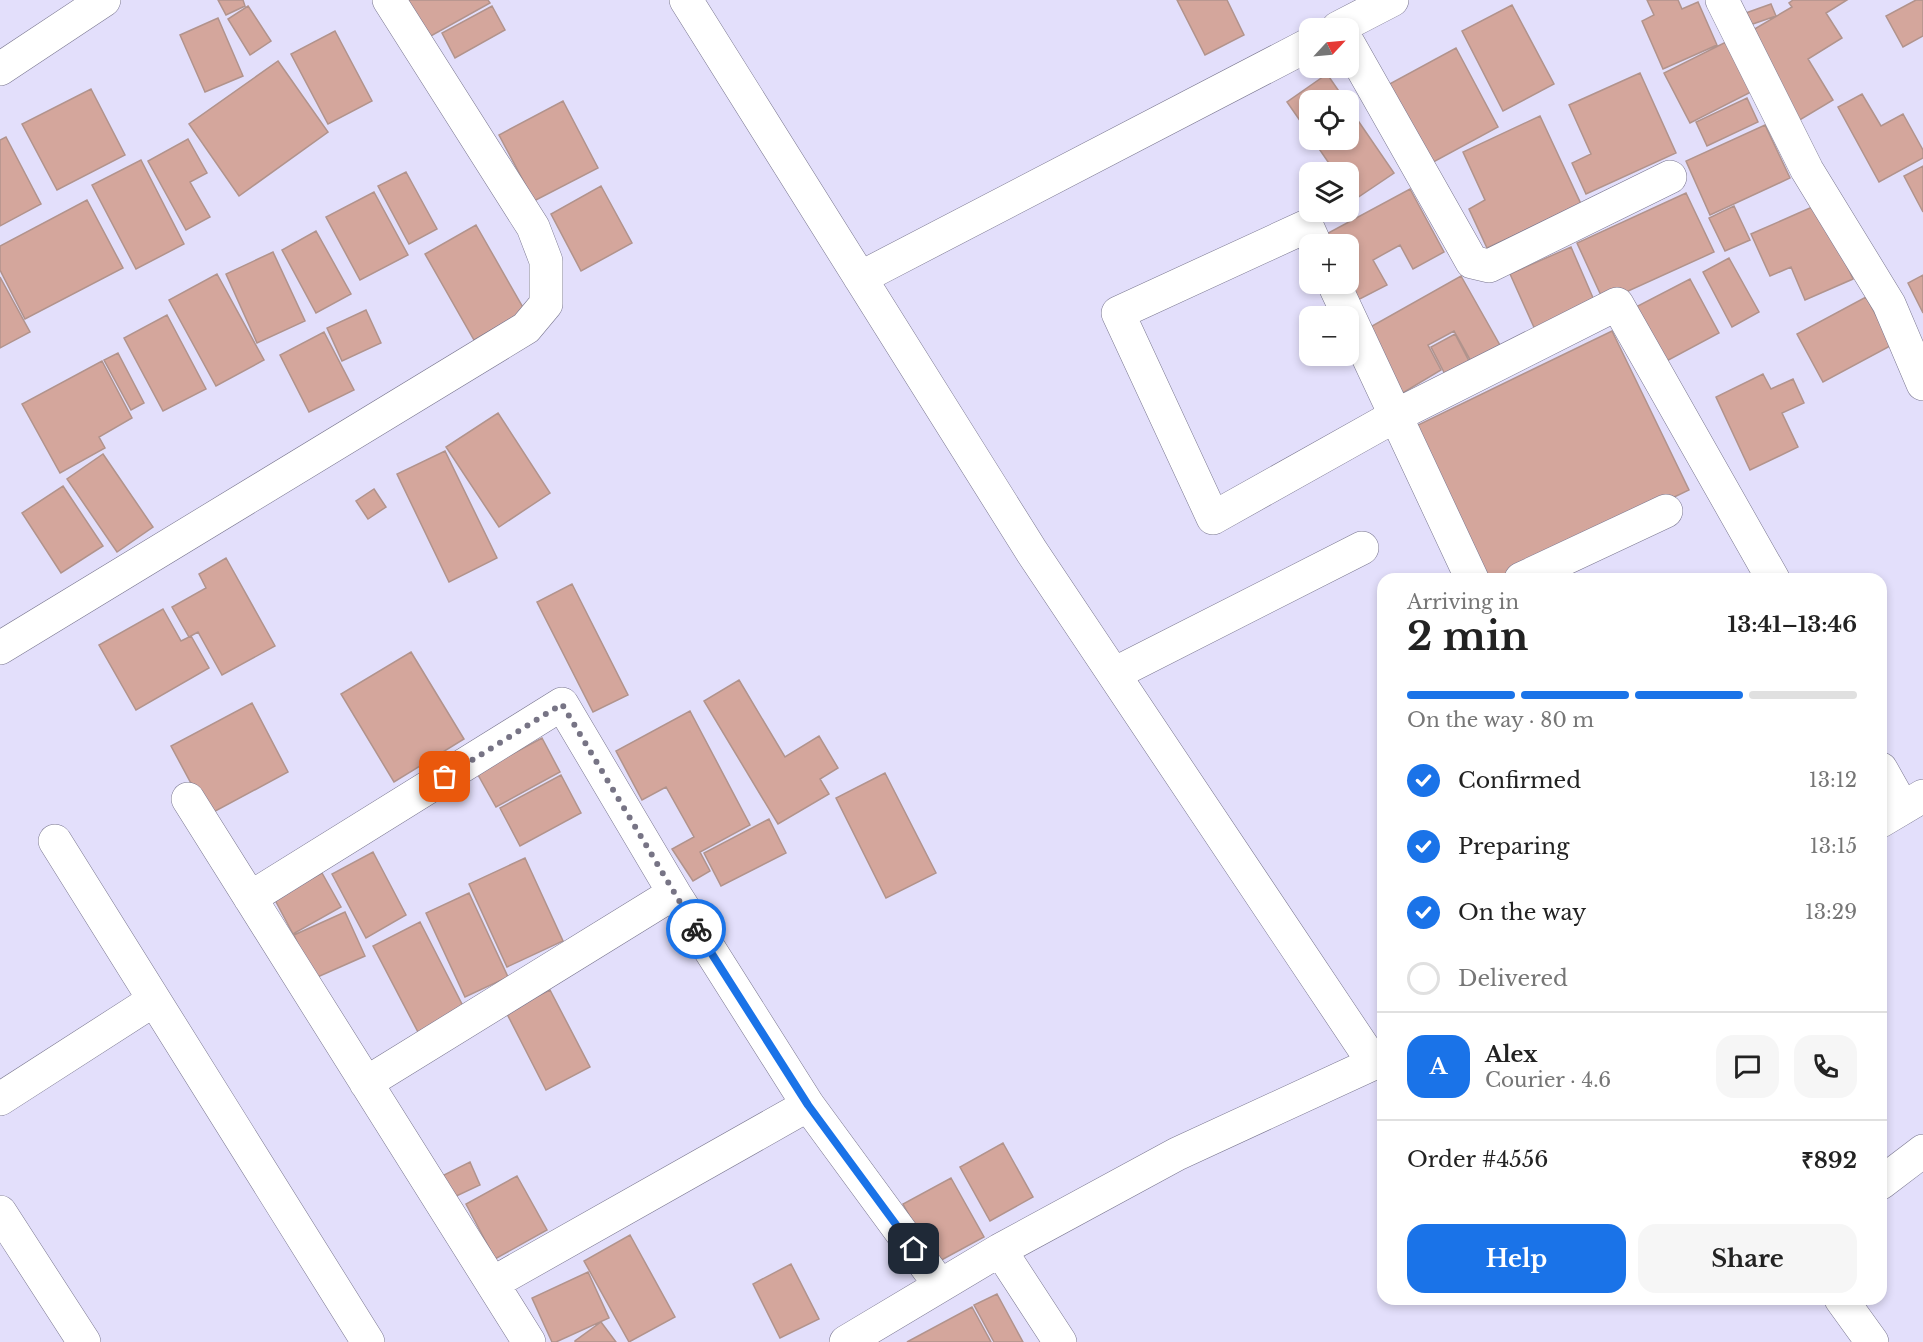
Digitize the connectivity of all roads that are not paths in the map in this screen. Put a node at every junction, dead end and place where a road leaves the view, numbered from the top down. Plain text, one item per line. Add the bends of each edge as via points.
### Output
1 (104, 0) edge
2 (389, 0) edge
3 (686, 0) edge
4 (1392, 0) edge
5 (1722, 0) edge
6 (1358, 18) edge
7 (1299, 50) edge
8 (1359, 62) edge
9 (0, 69) edge
10 (1670, 177) dead end
11 (1311, 234) edge
12 (860, 278) junction
13 (1339, 294) edge
14 (1923, 384) edge
15 (1395, 416) junction
16 (1666, 511) dead end
17 (1362, 548) dead end
18 (1469, 573) edge
19 (1534, 573) edge
20 (1770, 573) edge
21 (0, 648) edge
22 (1114, 674) junction
23 (1887, 781) edge
24 (188, 799) dead end
25 (1902, 808) edge
26 (55, 841) dead end
27 (674, 893) junction
28 (250, 898) junction
29 (154, 1000) junction
30 (1377, 1059) edge
31 (1377, 1060) edge
32 (366, 1083) junction
33 (0, 1099) edge
34 (808, 1105) junction
35 (1923, 1151) edge
36 (1887, 1179) edge
37 (0, 1212) edge
38 (999, 1250) junction
39 (493, 1283) junction
40 (940, 1286) junction
41 (1845, 1305) edge
42 (84, 1342) edge
43 (368, 1342) edge
44 (530, 1342) edge
45 (848, 1342) edge
46 (1060, 1342) edge
47 (1872, 1342) edge

1 - 9 street
2 - 21 street via 532,227 546,261 546,304 526,328
3 - 12 street
4 - 6 street
5 - 14 street via 1807,170 1889,304
7 - 12 street
8 - 10 street via 1472,262 1489,266
11 - 15 street via 1307,226 1118,313 1213,518
12 - 22 street via 1032,552
13 - 15 street
15 - 18 street
15 - 20 street via 1617,304
16 - 19 street
17 - 22 street
22 - 30 street
23 - 25 street
24 - 28 street
26 - 29 street
27 - 28 street via 562,704
27 - 32 street
27 - 34 street
28 - 32 street
29 - 33 street
29 - 43 street
31 - 38 street via 1177,1154
32 - 39 street
34 - 39 street
34 - 40 street
35 - 36 street
37 - 42 street
38 - 40 street
38 - 46 street
39 - 44 street
40 - 45 street
41 - 47 street

